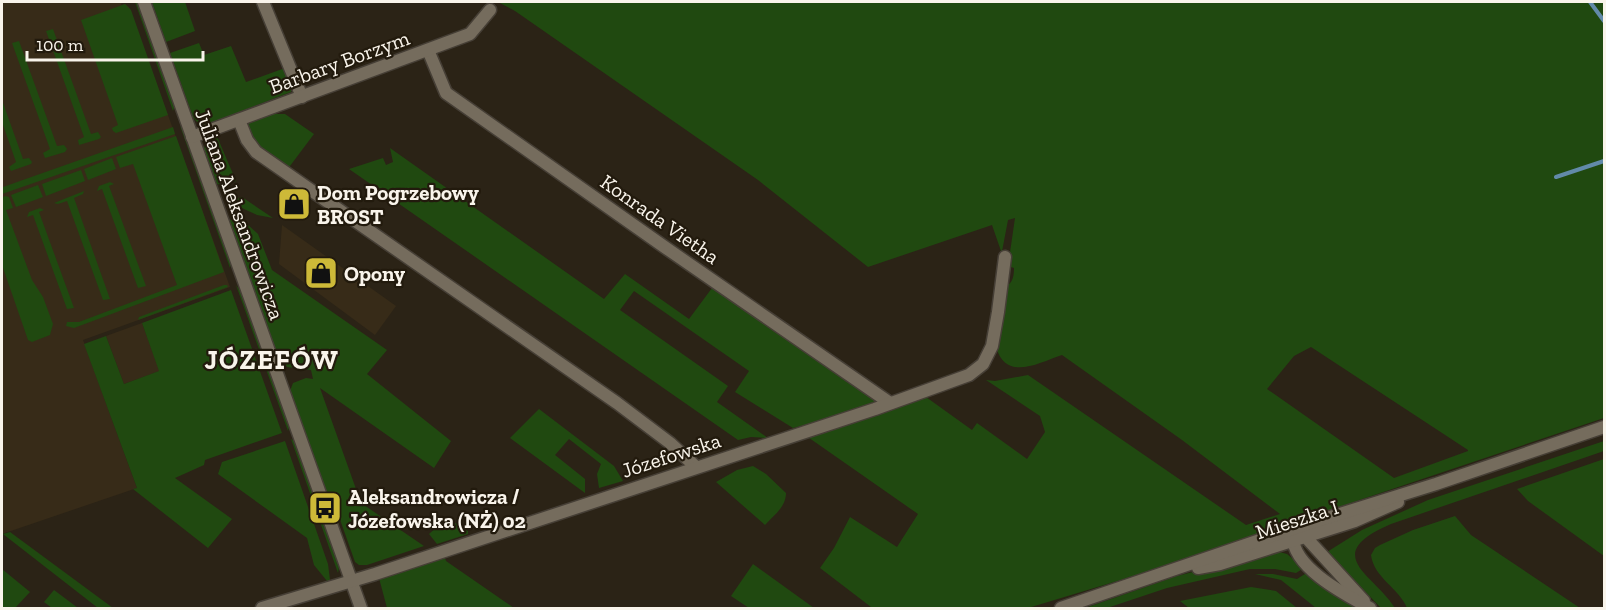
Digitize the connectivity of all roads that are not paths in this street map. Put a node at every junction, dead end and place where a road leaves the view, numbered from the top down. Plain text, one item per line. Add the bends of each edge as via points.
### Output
1 (144, 2) edge
2 (263, 2) edge
3 (490, 10) dead end
4 (428, 50) junction
5 (302, 97) junction
6 (239, 120) junction
7 (192, 137) junction
8 (1005, 257) dead end
9 (890, 403) junction
10 (1605, 427) edge
11 (696, 467) junction
12 (1436, 484) junction
13 (1326, 530) junction
14 (1294, 534) junction
15 (1306, 536) junction
16 (1318, 549) junction
17 (350, 580) junction
18 (262, 609) edge
19 (361, 609) edge
20 (1061, 609) edge
21 (1370, 609) edge

1 - 7 street, Juliana Aleksandrowicza
2 - 5 street
3 - 4 street, Barbary Borzym via 470,34
4 - 5 street, Barbary Borzym
4 - 9 street, Konrada Vietha via 446,93
5 - 6 street, Barbary Borzym
6 - 7 street, Barbary Borzym
6 - 11 street via 256,152 617,403
7 - 17 street, Juliana Aleksandrowicza
8 - 9 street, Józefowska via 999,312 992,346 983,364 969,375
9 - 11 street, Józefowska
10 - 12 street, Mieszka I
11 - 17 street, Józefowska
12 - 13 street, Mieszka I
12 - 14 street, Mieszka I
13 - 15 street, Mieszka I
13 - 16 street
14 - 15 street
14 - 20 street, Mieszka I via 1221,564 1165,574
14 - 21 street via 1296,550 1308,567
15 - 16 street
16 - 21 street
17 - 18 street, Józefowska
17 - 19 street, Juliana Aleksandrowicza

